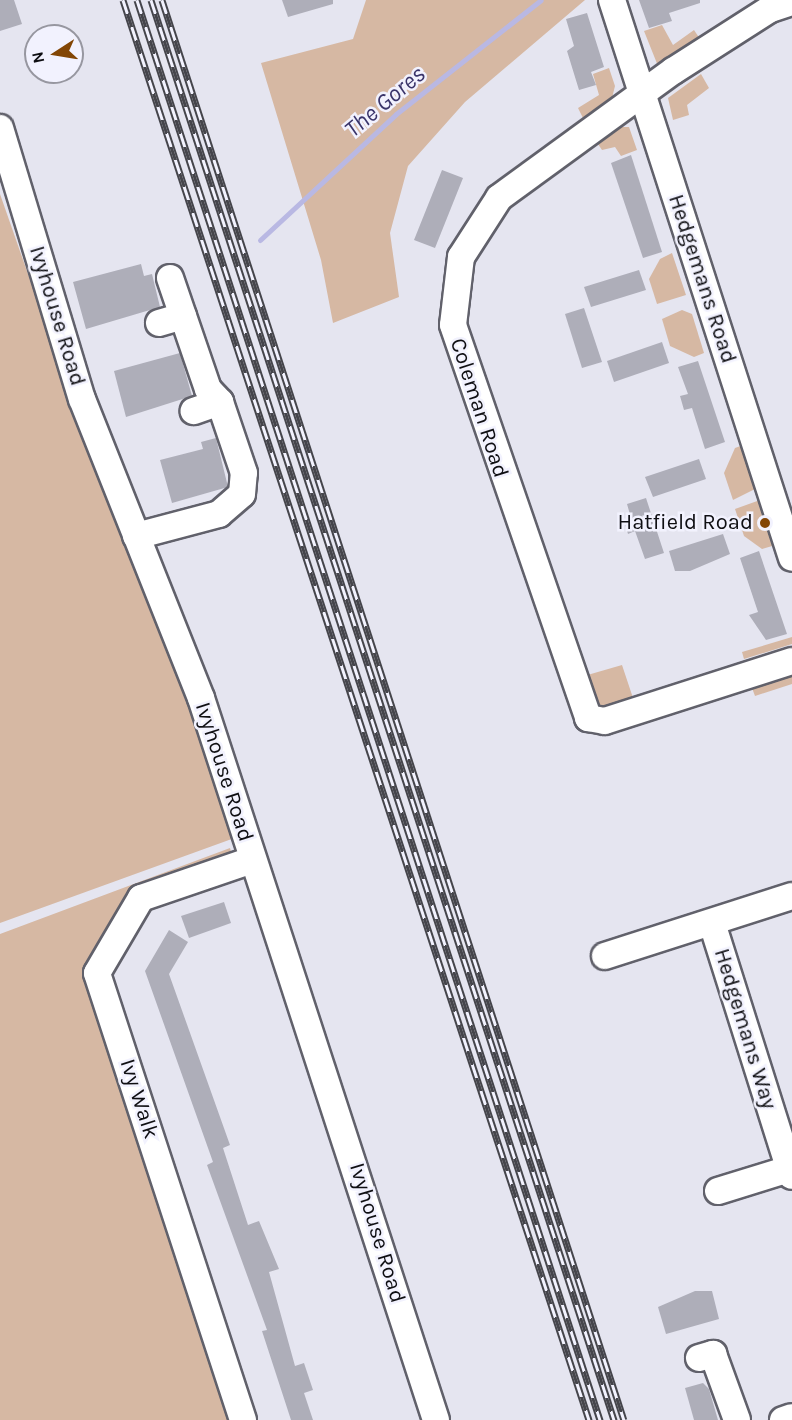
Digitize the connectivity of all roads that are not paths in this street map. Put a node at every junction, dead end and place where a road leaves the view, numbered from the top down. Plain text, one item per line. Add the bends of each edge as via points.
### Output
1 (612, 0) edge
2 (792, 2) edge
3 (641, 96) junction
4 (0, 128) edge
5 (170, 278) dead end
6 (220, 402) junction
7 (194, 411) dead end
8 (136, 536) junction
9 (792, 558) edge
10 (792, 661) edge
11 (252, 860) junction
12 (792, 896) edge
13 (712, 923) junction
14 (605, 956) dead end
15 (791, 1173) edge
16 (718, 1191) dead end
17 (699, 1358) dead end
18 (792, 1417) edge
19 (243, 1420) edge
20 (436, 1420) edge
21 (736, 1420) edge
22 (783, 1420) edge

1 - 3 street, Hedgemans Road
2 - 3 street, Coleman Road via 741,26
3 - 9 street, Hedgemans Road
3 - 10 street, Coleman Road via 499,198 460,257 453,289 453,325 462,360 588,718 605,721
4 - 8 street, Ivyhouse Road via 82,399
5 - 6 street via 171,319 208,388
6 - 7 street
6 - 8 street via 244,473 242,494 219,514
8 - 11 street, Ivyhouse Road via 201,698
11 - 19 street, Ivy Walk via 141,898 97,973
11 - 20 street, Ivyhouse Road
12 - 13 street, Hedgemans Way
13 - 14 street, Hedgemans Way
13 - 15 street, Hedgemans Way
15 - 16 street, Hedgemans Way
17 - 21 street via 713,1354
18 - 22 street

